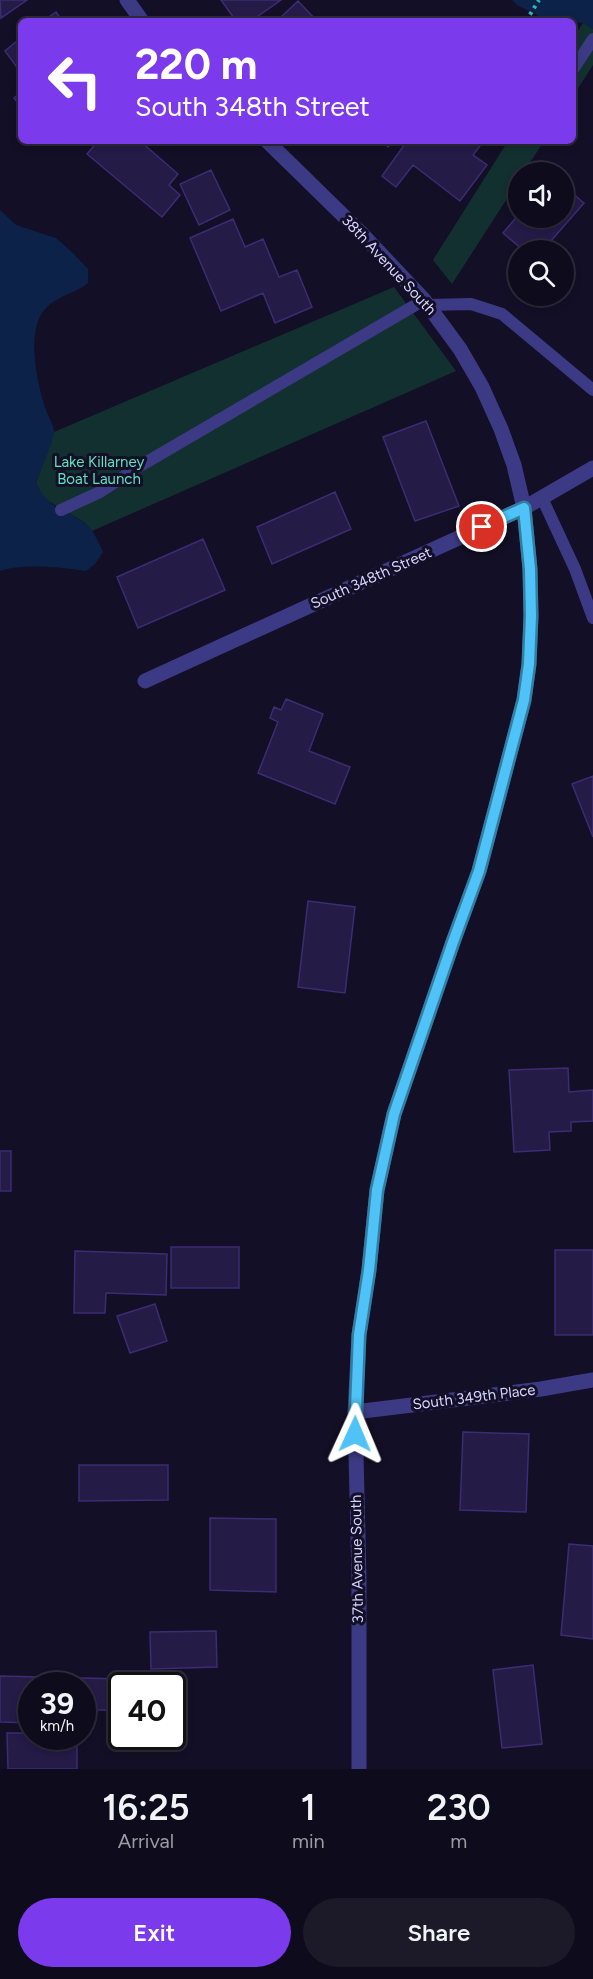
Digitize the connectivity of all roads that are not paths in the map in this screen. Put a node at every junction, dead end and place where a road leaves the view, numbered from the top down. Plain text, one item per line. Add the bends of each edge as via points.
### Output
1 (127, 0) edge
2 (140, 18) edge
3 (593, 39) edge
4 (576, 65) edge
5 (270, 144) edge
6 (426, 302) junction
7 (593, 390) edge
8 (593, 468) edge
9 (542, 498) junction
10 (524, 508) junction
11 (61, 510) dead end
12 (593, 618) edge
13 (146, 681) dead end
14 (593, 1380) edge
15 (355, 1412) junction
16 (359, 1769) edge

1 - 2 street
3 - 4 lane
5 - 6 street, 38th Avenue South
6 - 7 lane via 471,304 502,314
6 - 10 street, 38th Avenue South via 482,387 514,465
6 - 11 lane via 100,492
8 - 9 street, South 348th Street
9 - 10 street, South 348th Street
9 - 12 lane
10 - 13 street, South 348th Street
10 - 15 street, 37th Avenue South via 531,616 524,700 479,871 394,1114 377,1190 359,1335
14 - 15 street, South 349th Place
15 - 16 street, 37th Avenue South

